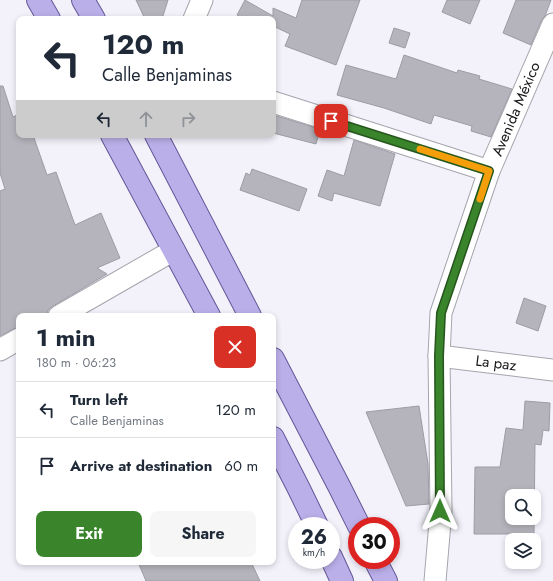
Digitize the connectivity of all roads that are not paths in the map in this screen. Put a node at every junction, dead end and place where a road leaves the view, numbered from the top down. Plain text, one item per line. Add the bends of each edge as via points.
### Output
1 (38, 0) edge
2 (83, 0) edge
3 (202, 0) edge
4 (47, 16) edge
5 (92, 16) edge
6 (195, 16) edge
7 (553, 24) edge
8 (276, 103) edge
9 (114, 138) edge
10 (158, 138) edge
11 (489, 171) junction
12 (174, 250) junction
13 (64, 313) edge
14 (207, 313) edge
15 (248, 313) edge
16 (16, 341) edge
17 (0, 350) edge
18 (439, 356) junction
19 (276, 365) edge
20 (553, 370) edge
21 (276, 444) edge
22 (313, 517) edge
23 (354, 517) edge
24 (336, 569) edge
25 (380, 569) edge
26 (342, 581) edge
27 (386, 581) edge
28 (435, 581) edge

1 - 4 main road
2 - 5 main road
3 - 6 street
7 - 11 street, Avenida México
8 - 11 street
9 - 12 main road
10 - 15 main road
11 - 18 street, Avenida México via 441,313
12 - 13 street
12 - 14 main road
16 - 17 street
18 - 20 street, La paz
18 - 28 street, Avenida México via 440,511
19 - 23 main road
21 - 22 main road
24 - 26 main road
25 - 27 main road

